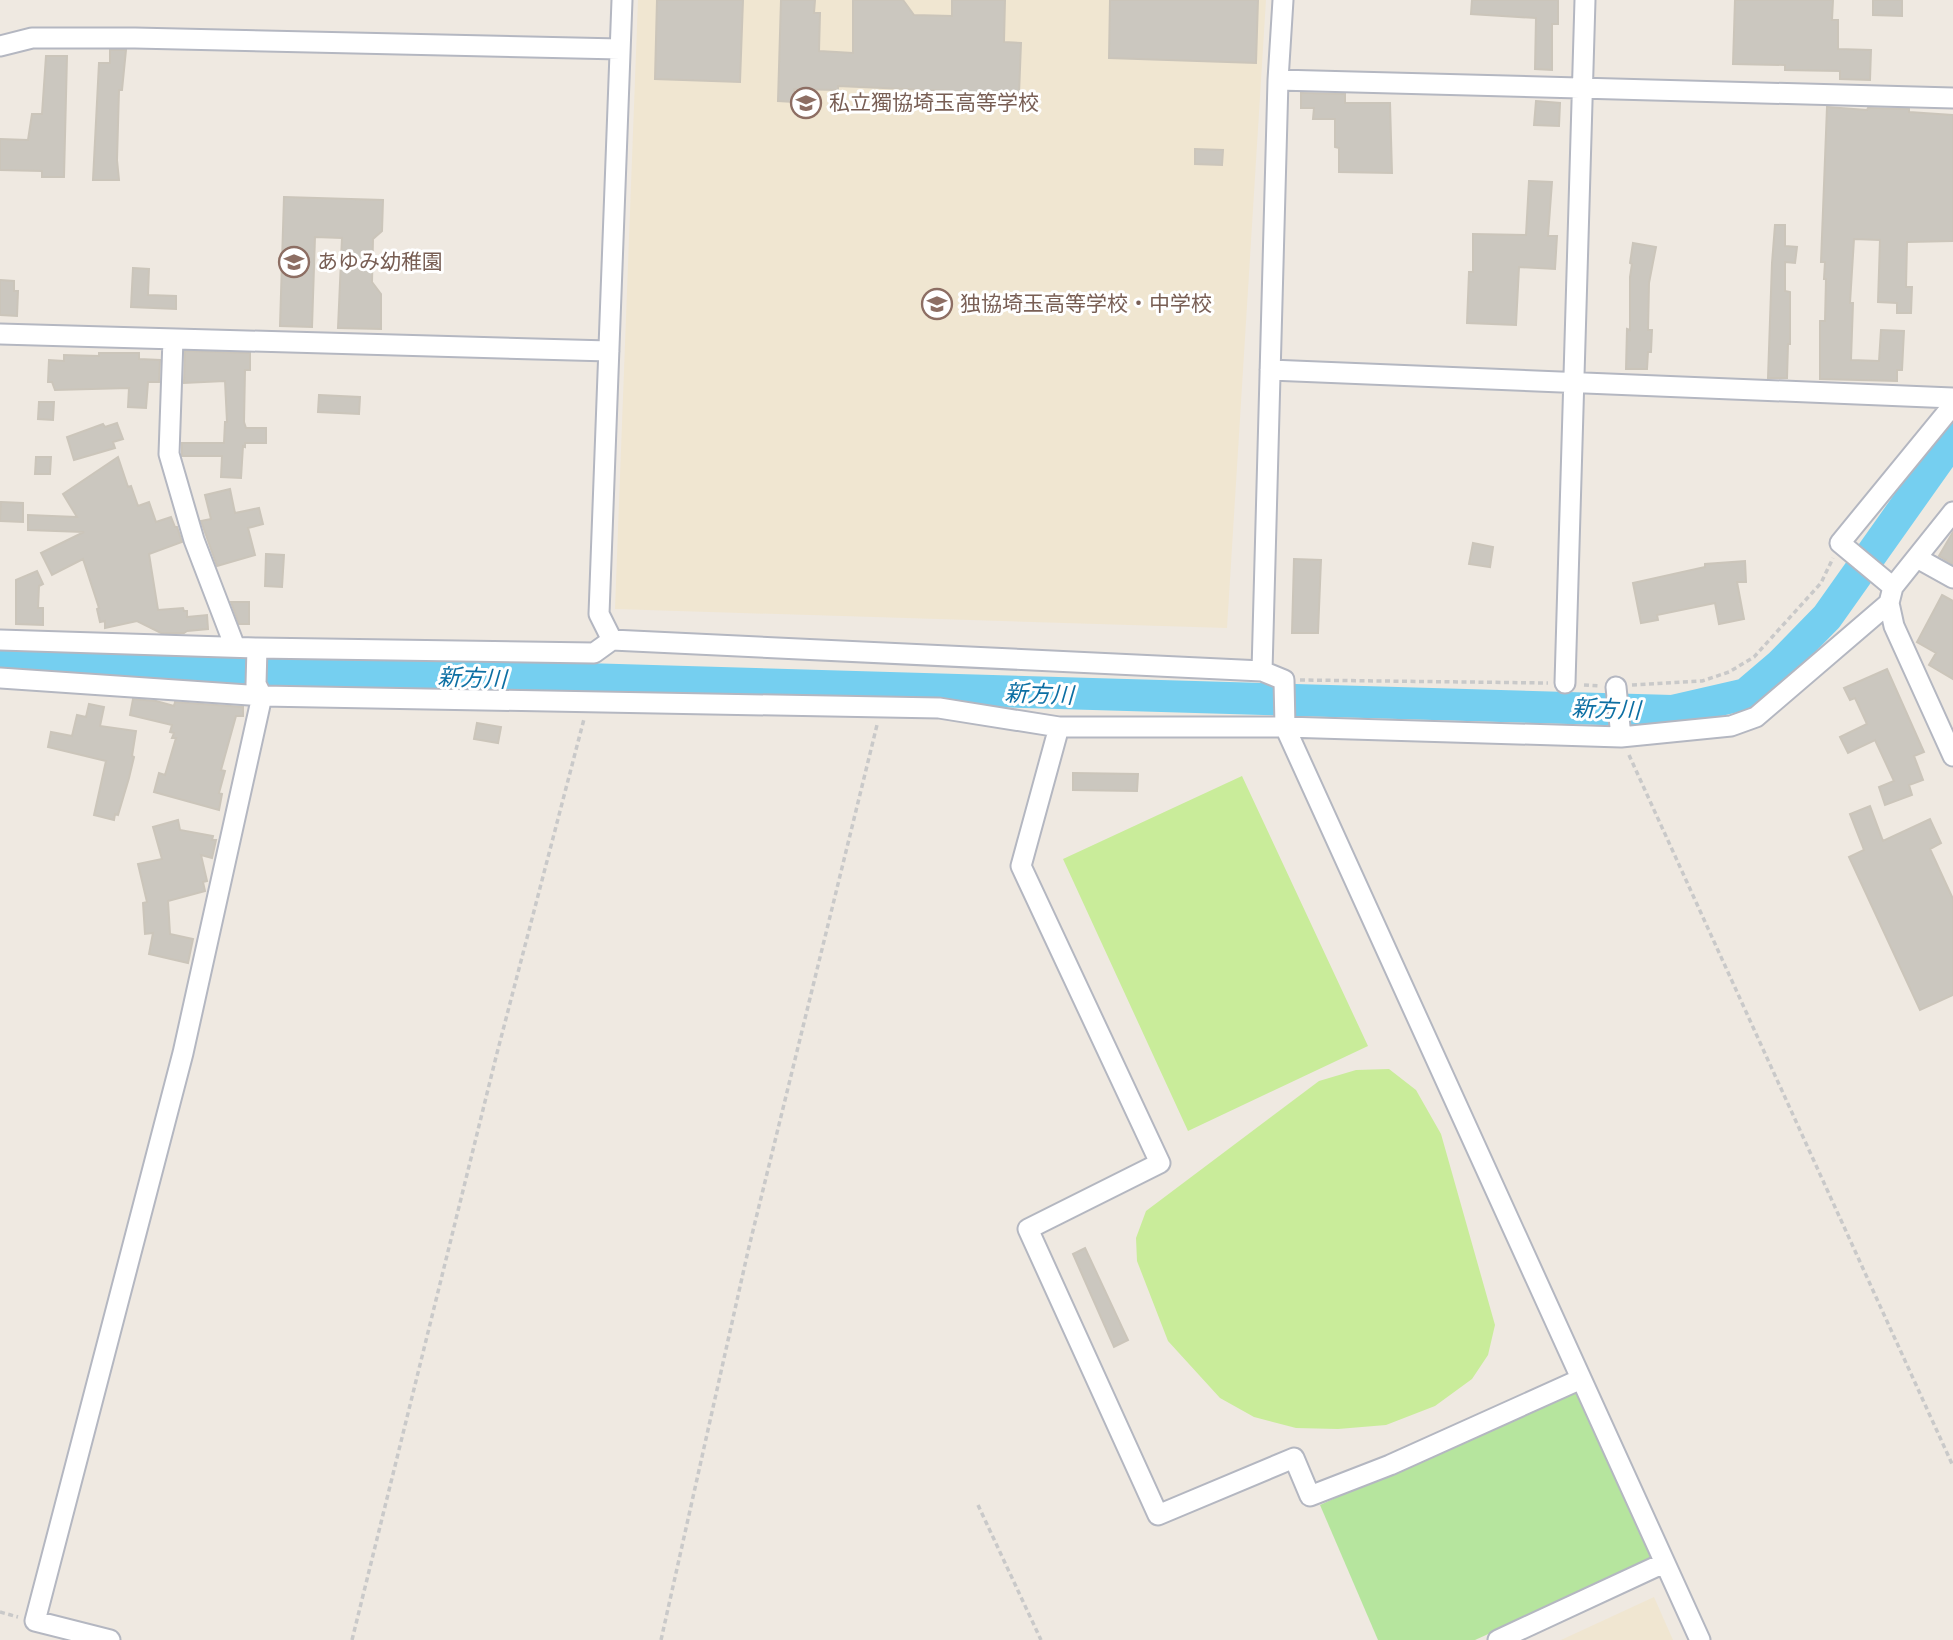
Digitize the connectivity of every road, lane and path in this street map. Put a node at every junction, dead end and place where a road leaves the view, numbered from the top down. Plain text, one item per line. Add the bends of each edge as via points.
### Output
1 (622, 0) edge
2 (1283, 0) edge
3 (1585, 0) edge
4 (0, 46) edge
5 (620, 48) junction
6 (1278, 80) junction
7 (1582, 88) junction
8 (1953, 99) edge
9 (0, 334) edge
10 (173, 339) junction
11 (609, 351) junction
12 (1270, 370) junction
13 (1574, 381) junction
14 (1953, 398) edge
15 (1953, 405) edge
16 (1953, 512) edge
17 (1840, 543) junction
18 (1917, 558) junction
19 (1953, 578) edge
20 (1891, 595) junction
21 (0, 639) edge
22 (612, 640) junction
23 (235, 647) junction
24 (257, 652) junction
25 (1262, 671) junction
26 (0, 678) edge
27 (1284, 680) junction
28 (1566, 683) junction
29 (1616, 687) junction
30 (259, 690) junction
31 (588, 703) junction
32 (881, 706) junction
33 (1284, 720) junction
34 (1059, 727) junction
35 (1947, 731) edge
36 (1621, 737) junction
37 (1953, 756) edge
38 (1581, 1378) junction
39 (1953, 1466) edge
40 (978, 1505) dead end
41 (1664, 1563) junction
42 (110, 1640) edge
43 (352, 1640) edge
44 (661, 1640) edge
45 (1041, 1640) edge
46 (1498, 1640) edge
47 (1700, 1640) edge

1 - 5 street
2 - 6 street
3 - 7 street
4 - 5 street via 32,38 135,38
5 - 11 street
6 - 7 street
6 - 12 street
7 - 8 street
7 - 13 street
9 - 10 street
10 - 11 street
10 - 23 street via 169,454 194,540
11 - 22 street via 599,614
12 - 13 street
12 - 25 street
13 - 14 street
13 - 28 street
15 - 17 street
16 - 18 street
17 - 20 street
17 - 29 path via 1821,583 1754,657 1702,681
18 - 19 street
18 - 20 street
20 - 35 street via 1895,626
20 - 36 street via 1756,717 1731,726
21 - 23 street
22 - 24 street via 594,653
22 - 25 street
23 - 24 street
24 - 30 street
25 - 27 street
26 - 30 street
27 - 28 path
27 - 33 street
28 - 29 path
29 - 36 street
30 - 31 street
30 - 42 street via 183,1053 35,1621
31 - 32 street
31 - 43 path
32 - 34 street via 940,708
32 - 44 path via 748,1251
33 - 34 street
33 - 36 street
33 - 38 street
34 - 38 street via 1021,866 1160,1163 1028,1228 1158,1515 1294,1458 1310,1496 1390,1465
35 - 37 street
36 - 39 path
38 - 41 street
40 - 45 path
41 - 46 street
41 - 47 street

